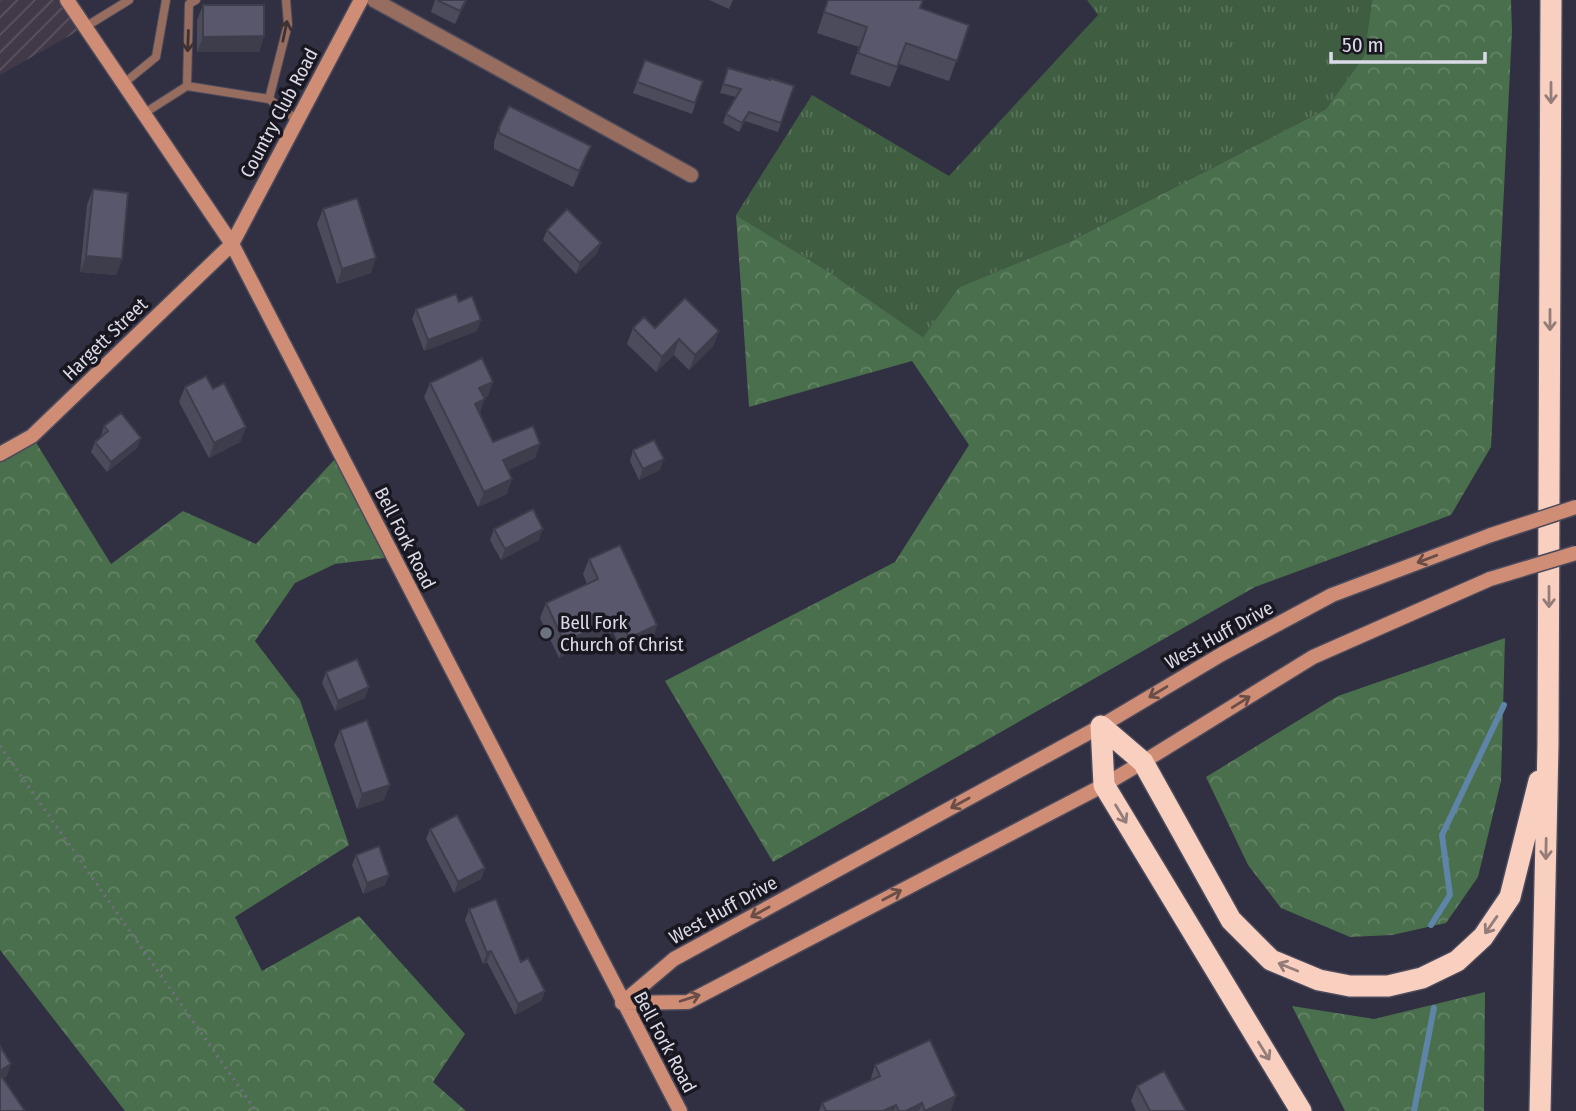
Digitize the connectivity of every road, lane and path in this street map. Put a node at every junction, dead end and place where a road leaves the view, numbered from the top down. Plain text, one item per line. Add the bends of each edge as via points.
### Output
1 (67, 0) edge
2 (128, 0) edge
3 (166, 0) edge
4 (196, 0) edge
5 (286, 0) edge
6 (361, 0) edge
7 (374, 0) edge
8 (1551, 0) edge
9 (85, 27) junction
10 (123, 84) junction
11 (187, 86) junction
12 (269, 99) junction
13 (143, 114) junction
14 (297, 120) junction
15 (691, 175) dead end
16 (232, 244) junction
17 (0, 454) edge
18 (1576, 507) edge
19 (1576, 553) edge
20 (1101, 726) junction
21 (1549, 745) junction
22 (0, 746) edge
23 (1143, 762) junction
24 (1104, 785) junction
25 (622, 1003) junction
26 (256, 1111) edge
27 (680, 1111) edge
28 (1301, 1111) edge
29 (1540, 1111) edge

1 - 9 main road, Bell Fork Road
2 - 9 lane
3 - 10 lane via 156,57
4 -> 11 lane via 189,4
12 -> 5 lane via 288,24
6 - 14 main road, Country Club Road
7 - 15 street
8 -> 21 highway
9 - 10 main road, Bell Fork Road
10 - 13 main road, Bell Fork Road
11 - 12 lane
11 - 13 lane
12 - 14 lane
13 - 16 main road, Bell Fork Road
14 - 16 main road, Country Club Road
16 - 17 main road, Hargett Street via 32,436
16 - 25 main road, Bell Fork Road
18 -> 20 main road, West Huff Drive, bridge via 1332,595
23 -> 19 main road, bridge via 1313,657 1490,579
20 - 23 highway
20 - 24 highway
20 -> 25 main road, West Huff Drive via 674,959
21 -> 23 highway via 1510,897 1483,937 1457,961 1422,978 1388,986 1319,980 1271,960 1231,920
21 -> 29 highway
22 - 26 path
23 - 24 main road
25 -> 24 main road via 688,1002
24 -> 28 highway
25 - 27 main road, Bell Fork Road

